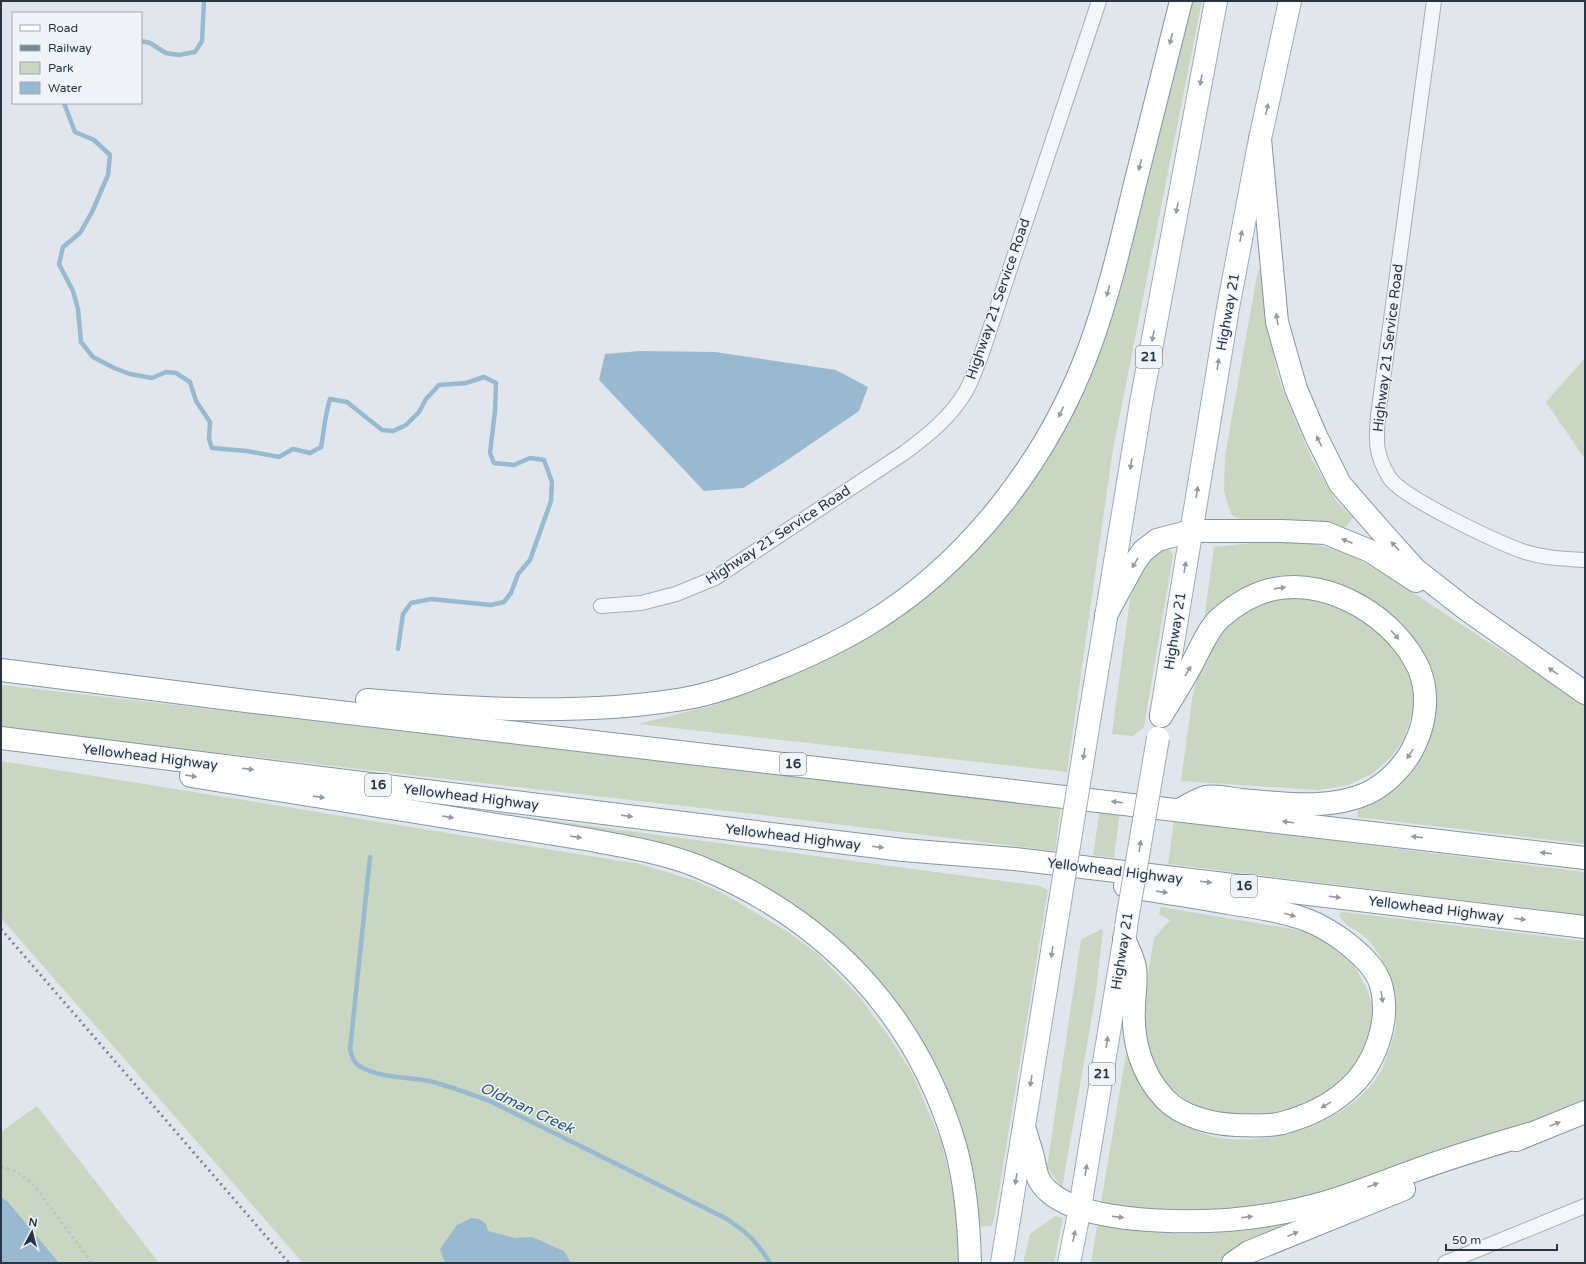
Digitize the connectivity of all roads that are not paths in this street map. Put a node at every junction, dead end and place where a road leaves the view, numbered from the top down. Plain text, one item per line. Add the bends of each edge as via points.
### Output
1 (1099, 1) edge
2 (1181, 1) edge
3 (1216, 1) edge
4 (1290, 1) edge
5 (1434, 1) edge
6 (1260, 139) junction
7 (1191, 531) junction
8 (1585, 560) edge
9 (601, 606) dead end
10 (1466, 609) junction
11 (1106, 615) junction
12 (1, 670) edge
13 (1585, 693) edge
14 (254, 702) junction
15 (1161, 716) junction
16 (1, 738) edge
17 (1, 741) edge
18 (1181, 809) junction
19 (903, 850) junction
20 (1585, 858) edge
21 (1585, 927) edge
22 (1125, 933) junction
23 (1585, 1112) edge
24 (1024, 1127) junction
25 (1529, 1134) junction
26 (1585, 1206) edge
27 (1080, 1208) junction
28 (970, 1263) edge
29 (1002, 1263) edge
30 (1069, 1263) edge
31 (1233, 1263) edge
32 (1445, 1263) edge

1 - 9 street, Highway 21 Service Road via 981,356 966,391 952,411 931,433 904,453 715,578 676,594 641,603
2 -> 14 main road via 1106,300 1088,352 1056,422 1032,461 984,526 938,572 894,607 867,625 795,661 728,687 686,698 559,710 448,707 276,691
3 -> 11 main road, 21 via 1141,403
6 -> 4 main road, Highway 21 / 21
5 - 8 street, Highway 21 Service Road via 1378,416 1376,441 1379,458 1390,479 1411,496 1487,537 1525,552 1554,558
7 -> 6 main road, Highway 21 / 21 via 1228,308
10 -> 6 main road via 1416,570 1340,484 1298,396 1277,322
10 -> 7 main road via 1370,551 1326,533
7 -> 11 main road via 1158,540 1143,551
15 -> 7 main road, Highway 21 / 21
13 -> 10 main road
11 -> 24 main road, 21, bridge
12 - 14 main road, 16
18 -> 14 main road, 16
15 -> 18 main road via 1218,619 1250,596 1275,588 1317,588 1342,597 1368,612 1395,634 1409,652 1419,670 1424,688 1423,723 1412,751 1395,773 1368,792 1334,802 1306,805 1207,797
22 -> 15 main road, Highway 21 / 21, bridge
16 -> 19 main road, Yellowhead Highway / 16
17 -> 28 main road via 131,767 637,849 696,866 770,902 804,924 830,946 870,987 901,1029 925,1069 947,1121 961,1168 970,1236
20 -> 18 main road, 16
19 -> 21 main road, Yellowhead Highway / 16 via 1023,860
19 -> 22 main road via 1275,911 1308,920 1332,932 1370,965 1380,984 1384,1008 1380,1039 1360,1077 1343,1093 1318,1110 1281,1124 1224,1125 1178,1110 1154,1086 1144,1069 1136,1044 1133,1017 1135,968
27 -> 22 main road, Highway 21 / 21
25 -> 23 main road
24 - 27 main road via 1039,1180 1048,1191
24 -> 29 main road, 21
27 -> 25 main road via 1112,1216 1173,1221 1245,1218 1323,1203 1460,1154
31 -> 25 main road via 1249,1252
26 - 32 street
30 -> 27 main road, Highway 21 / 21

